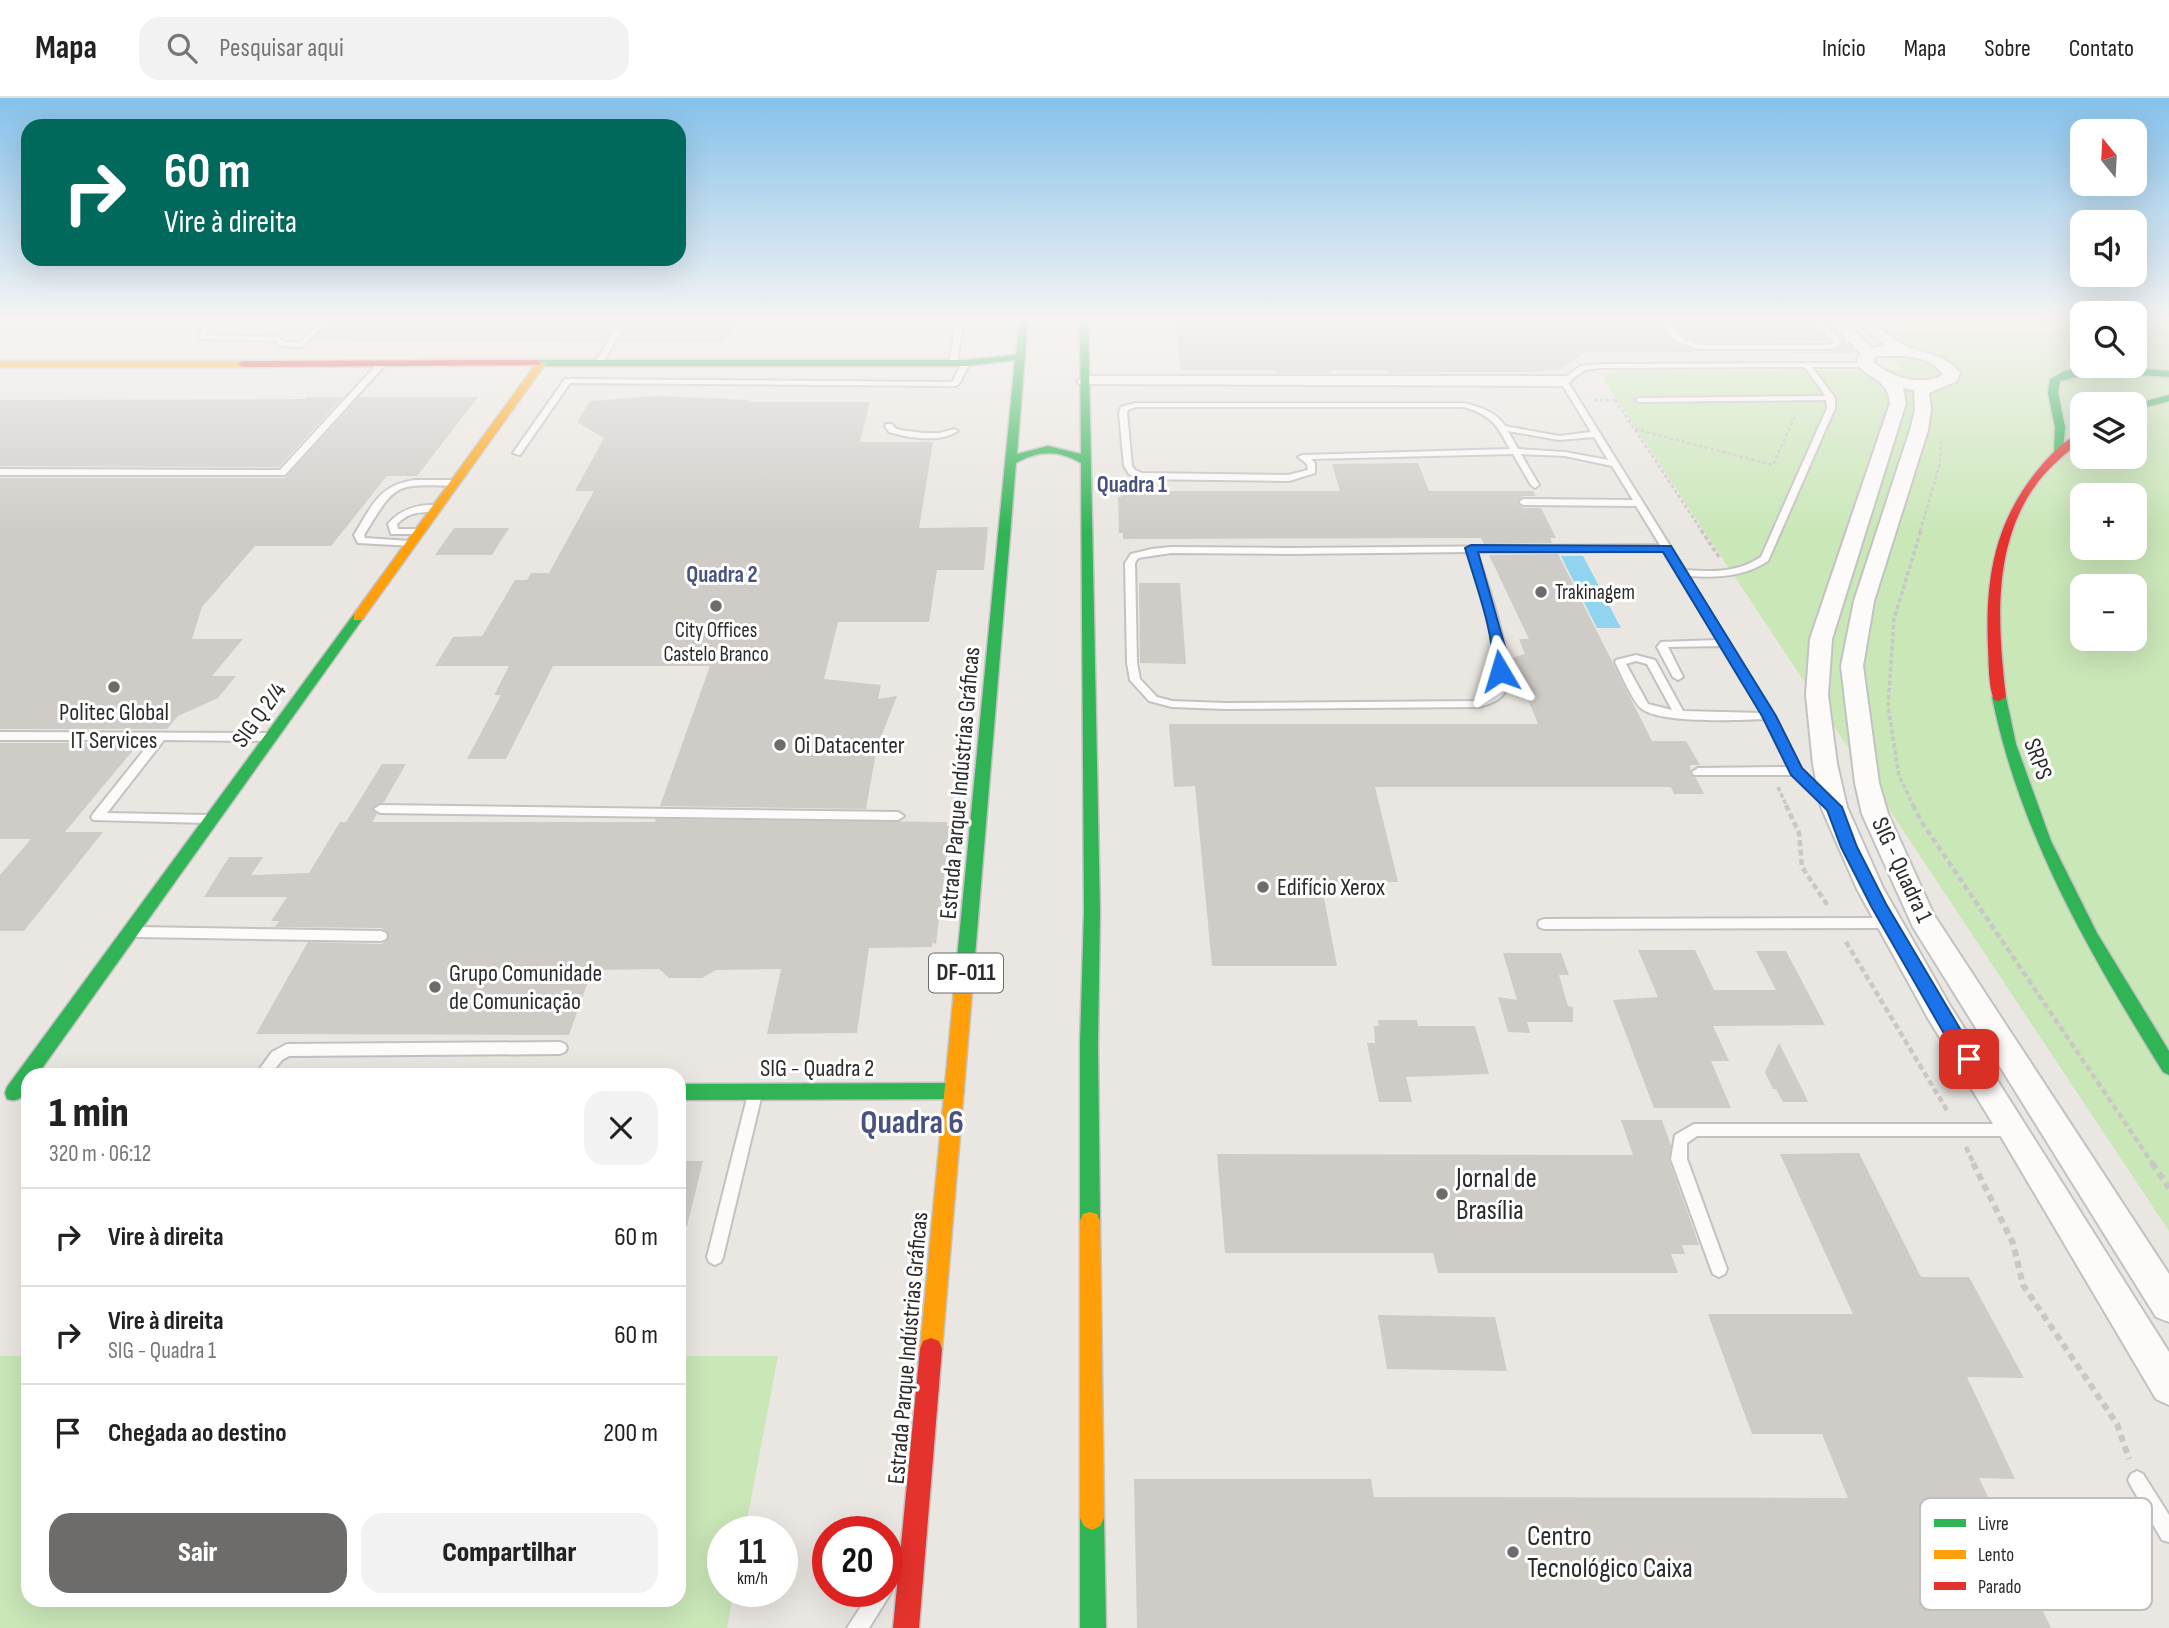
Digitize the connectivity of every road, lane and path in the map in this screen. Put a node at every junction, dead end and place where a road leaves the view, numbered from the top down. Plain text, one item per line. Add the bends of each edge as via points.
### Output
1 (359, 389) edge
2 (522, 389) edge
3 (562, 389) edge
4 (1018, 389) edge
5 (1085, 389) edge
6 (1141, 389) edge
7 (1824, 389) edge
8 (1896, 389) edge
9 (1924, 389) edge
10 (2053, 389) edge
11 (1570, 392) junction
12 (2053, 393) junction
13 (1831, 398) junction
14 (2169, 398) edge
15 (1615, 400) junction
16 (1639, 400) joint
17 (2070, 401) edge
18 (2147, 404) edge
19 (889, 426) dead end
20 (1502, 428) junction
21 (954, 431) dead end
22 (1596, 434) junction
23 (1942, 437) dead end
24 (2070, 443) edge
25 (1515, 451) junction
26 (2058, 451) junction
27 (517, 453) dead end
28 (1011, 462) junction
29 (1086, 462) junction
30 (1615, 464) junction
31 (0, 472) edge
32 (455, 482) junction
33 (1535, 485) dead end
34 (1523, 502) dead end
35 (1639, 503) junction
36 (437, 508) junction
37 (414, 538) junction
38 (1471, 548) junction
39 (1667, 548) junction
40 (1682, 573) junction
41 (1732, 574) junction
42 (1724, 643) junction
43 (1678, 677) dead end
44 (1679, 713) junction
45 (1769, 716) junction
46 (0, 736) edge
47 (161, 736) junction
48 (272, 737) junction
49 (1796, 771) junction
50 (1698, 772) dead end
51 (1834, 807) junction
52 (380, 809) dead end
53 (898, 816) dead end
54 (212, 818) junction
55 (1888, 923) junction
56 (1544, 925) dead end
57 (130, 932) junction
58 (381, 936) dead end
59 (560, 1048) dead end
60 (2169, 1067) edge
61 (32, 1068) edge
62 (267, 1068) edge
63 (755, 1091) junction
64 (955, 1091) junction
65 (686, 1092) edge
66 (2014, 1130) junction
67 (2169, 1188) edge
68 (715, 1257) dead end
69 (1719, 1269) dead end
70 (2169, 1306) edge
71 (2169, 1386) edge
72 (2137, 1480) dead end
73 (2148, 1498) edge
74 (2152, 1505) edge
75 (2169, 1533) edge
76 (913, 1544) junction
77 (903, 1559) edge
78 (871, 1607) edge
79 (857, 1628) edge
80 (906, 1628) edge
81 (1093, 1628) edge

1 - 31 lane via 282,473
2 - 32 main road, SIG Q 2/4
3 - 27 lane
4 - 28 main road, Estrada Parque Indústrias Gráficas / DF-011
5 - 29 main road
6 - 11 street via 1165,394
7 - 13 lane
8 - 51 street, SIG - Quadra 1 via 1898,403 1829,608 1818,663 1819,709
9 - 70 street, SIG - Quadra 1 via 1919,430 1864,601 1852,666 1867,783 1893,858 1923,920
10 - 12 main road
11 - 15 path
11 - 22 lane, SIG - Quadra 1
12 - 17 main road
12 - 26 main road via 2060,427
13 - 16 lane
13 - 41 lane via 1831,408 1765,559 1752,569
14 - 18 main road
15 - 16 path
15 - 41 path
19 - 21 lane via 903,432 941,435
20 - 22 lane via 1559,438
20 - 25 lane
20 - 25 lane via 1491,415 1451,405 1135,405 1123,413 1128,466 1140,476 1289,478 1312,471 1311,463 1302,457
22 - 30 lane, SIG - Quadra 1
23 - 67 path via 1940,464 1894,619 1888,706 1899,776 1922,821
24 - 26 main road, SRPS
25 - 30 lane
25 - 33 lane
26 - 60 main road, SRPS via 2028,484 1997,566 1992,618 2005,736 2042,835 2094,943
28 - 29 main road via 1025,451 1051,447 1074,452
28 - 64 main road, Estrada Parque Indústrias Gráficas / DF-011
29 - 81 main road
30 - 35 lane, SIG - Quadra 1
32 - 36 main road, SIG Q 2/4
32 - 37 lane via 393,485 359,535 361,541
34 - 35 lane
35 - 39 lane, SIG - Quadra 1
36 - 37 main road, SIG Q 2/4
36 - 37 lane via 414,509 392,524 394,532
37 - 48 main road, SIG Q 2/4
38 - 38 lane via 1163,550 1134,556 1128,584 1135,680 1153,699 1172,704 1479,704 1493,699 1501,689 1500,654
38 - 39 lane
39 - 40 lane, SIG - Quadra 1
40 - 41 lane
40 - 42 lane, SIG - Quadra 1
42 - 43 lane via 1665,644 1662,647
42 - 45 lane, SIG - Quadra 1
44 - 44 lane via 1644,706 1620,662 1636,658 1651,662
44 - 45 lane
45 - 49 lane, SIG - Quadra 1
46 - 47 lane
47 - 48 lane
47 - 54 lane via 97,817
48 - 54 main road, SIG Q 2/4
49 - 50 lane
49 - 51 lane, SIG - Quadra 1
51 - 55 street, SIG - Quadra 1
52 - 53 lane
54 - 57 main road, SIG Q 2/4
55 - 56 lane
55 - 66 street, SIG - Quadra 1
57 - 58 lane
57 - 61 main road, SIG Q 2/4
59 - 62 lane via 287,1050
63 - 64 main road, SIG - Quadra 2
63 - 65 main road, SIG - Quadra 2
63 - 68 lane
64 - 76 main road, Estrada Parque Indústrias Gráficas / DF-011
66 - 69 lane via 1694,1130 1680,1140 1679,1158
66 - 71 street, SIG - Quadra 1
72 - 73 lane
74 - 75 lane
76 - 77 lane
76 - 80 main road, Estrada Parque Indústrias Gráficas / DF-011
78 - 79 lane

